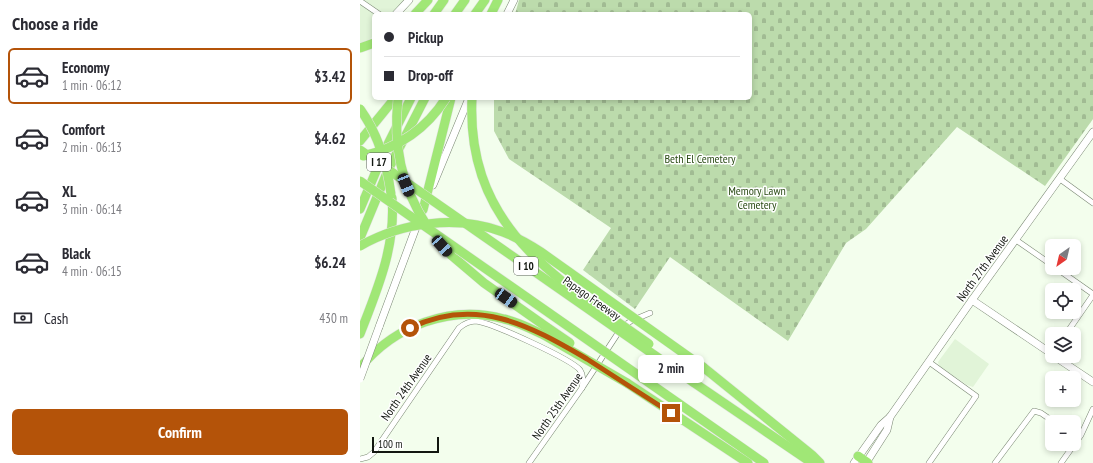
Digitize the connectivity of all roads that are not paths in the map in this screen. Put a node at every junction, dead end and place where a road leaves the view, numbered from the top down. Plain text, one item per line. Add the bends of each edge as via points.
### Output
1 (409, 0) edge
2 (428, 0) edge
3 (444, 0) edge
4 (465, 0) edge
5 (470, 0) edge
6 (486, 0) edge
7 (498, 0) edge
8 (504, 0) edge
9 (514, 0) edge
10 (360, 1) edge
11 (376, 12) edge
12 (398, 12) edge
13 (417, 12) edge
14 (435, 12) edge
15 (456, 12) edge
16 (462, 12) edge
17 (477, 12) edge
18 (481, 12) edge
19 (492, 12) edge
20 (498, 12) edge
21 (508, 12) edge
22 (372, 39) edge
23 (372, 44) edge
24 (360, 48) edge
25 (360, 53) edge
26 (395, 100) edge
27 (397, 100) edge
28 (410, 100) edge
29 (424, 100) edge
30 (444, 100) edge
31 (450, 100) edge
32 (468, 100) edge
33 (472, 100) edge
34 (360, 109) edge
35 (1093, 132) edge
36 (360, 141) edge
37 (360, 150) edge
38 (360, 157) edge
39 (1060, 179) junction
40 (360, 181) edge
41 (1093, 203) edge
42 (360, 209) edge
43 (423, 210) junction
44 (360, 238) edge
45 (1016, 240) junction
46 (360, 246) edge
47 (1045, 260) edge
48 (1066, 275) edge
49 (1093, 294) edge
50 (972, 300) junction
51 (650, 313) dead end
52 (1071, 327) edge
53 (546, 331) junction
54 (360, 334) edge
55 (1045, 349) edge
56 (929, 362) junction
57 (1065, 363) edge
58 (360, 368) edge
59 (360, 379) edge
60 (694, 380) junction
61 (1093, 382) edge
62 (582, 388) junction
63 (1093, 409) edge
64 (1045, 416) edge
65 (890, 417) junction
66 (1081, 431) edge
67 (1067, 451) edge
68 (360, 459) edge
69 (856, 460) edge
70 (529, 463) edge
71 (748, 463) edge
72 (764, 463) edge
73 (812, 463) edge
74 (820, 463) edge
75 (867, 463) edge
76 (929, 463) edge
77 (995, 463) edge
78 (1060, 463) edge

1 - 12 main road
2 - 13 highway
3 - 14 highway
4 - 15 highway
5 - 16 highway
6 - 17 highway
6 - 18 highway
7 - 19 highway
8 - 20 highway
9 - 21 main road
10 - 11 street
22 - 25 main road
23 - 24 highway, bridge
26 - 36 highway
27 - 53 highway, bridge via 396,135 399,160 406,185 418,212 451,255
28 - 42 highway, I 17
29 - 44 highway, I 17 via 389,168
30 - 38 highway, bridge via 431,118 403,141 382,151
31 - 43 highway
32 - 43 main road
33 - 60 highway, bridge via 478,163 494,205 512,234 560,280
34 - 54 highway, bridge via 379,144 387,172 392,222 387,258
35 - 39 main road, North 27th Avenue
37 - 60 highway, Papago Freeway / I 10, bridge
39 - 41 street
39 - 45 main road, North 27th Avenue
40 - 72 highway, I 10, bridge
43 - 59 main road, bridge
45 - 47 street
45 - 50 main road, North 27th Avenue
46 - 74 highway, bridge via 401,229 439,223 480,226 523,241 703,367
48 - 49 street
49 - 52 street
50 - 55 main road
50 - 56 main road, North 27th Avenue
51 - 62 street, North 25th Avenue via 622,327
53 - 58 highway via 490,316 472,314 437,318 400,333 382,346
53 - 71 highway, bridge
56 - 65 main road, North 27th Avenue
56 - 76 street via 976,396
57 - 61 main road
60 - 73 highway, Papago Freeway / I 10
62 - 68 street, North 24th Avenue via 583,377 572,363 495,327 467,322 459,328 374,452
62 - 70 street, North 25th Avenue
63 - 66 street
64 - 77 street via 1034,410
65 - 69 main road, North 27th Avenue via 881,425
65 - 75 main road, North 27th Avenue via 887,430
67 - 78 street
69 - 75 highway

